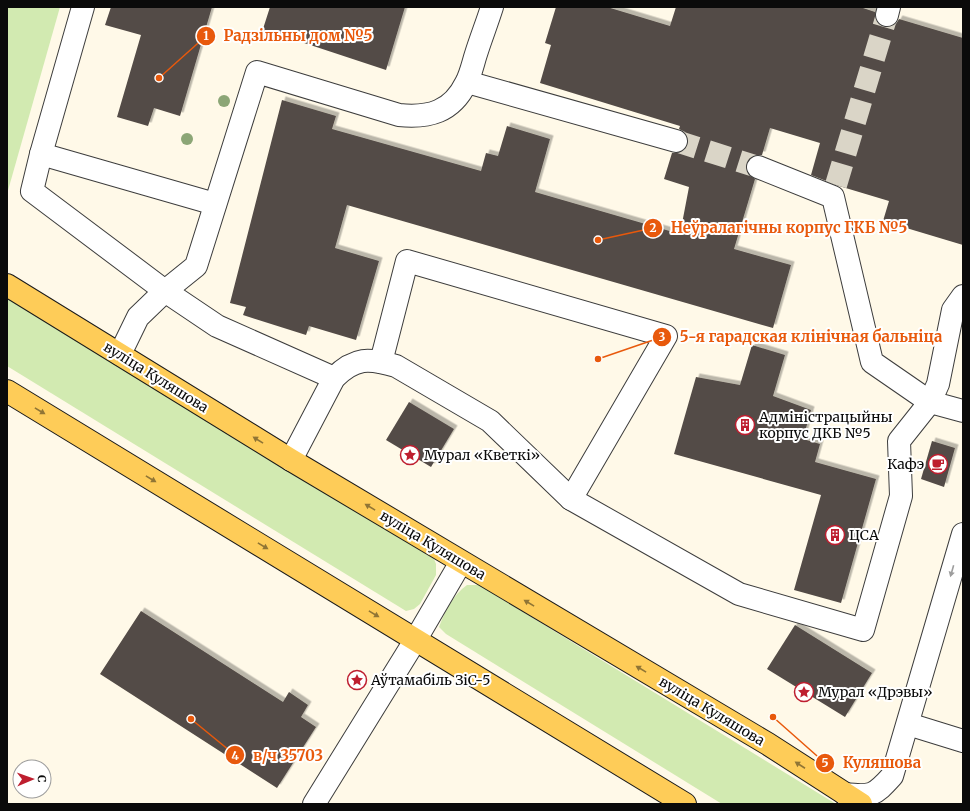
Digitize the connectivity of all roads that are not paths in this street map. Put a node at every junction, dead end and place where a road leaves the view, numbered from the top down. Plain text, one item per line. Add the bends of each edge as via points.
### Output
1 (84, 7) edge
2 (493, 12) edge
3 (467, 82) junction
4 (676, 141) tunnel mouth
5 (42, 154) junction
6 (758, 168) tunnel mouth
7 (216, 204) junction
8 (7, 285) edge
9 (165, 290) junction
10 (963, 296) edge
11 (120, 354) junction
12 (381, 362) junction
13 (334, 378) junction
14 (7, 391) edge
15 (930, 402) junction
16 (963, 411) edge
17 (291, 460) junction
18 (571, 499) junction
19 (963, 534) edge
20 (461, 562) junction
21 (416, 639) junction
22 (908, 724) junction
23 (963, 741) edge
24 (853, 799) edge
25 (314, 804) edge
26 (684, 804) edge

1 - 5 street
2 - 3 street
3 - 4 street
3 - 7 street via 460,94 439,112 413,116 399,115 257,72
5 - 7 street
5 - 9 street via 32,191
6 - 15 street via 835,191 872,362
7 - 9 street via 196,266
8 - 11 main road, вуліца Куляшова
9 - 11 street via 138,317
9 - 13 street via 217,326
10 - 15 street via 953,310 938,384
17 -> 11 main road, вуліца Куляшова
12 - 13 street via 360,361 342,370
12 - 18 street via 396,366 490,421
12 - 18 street via 407,261 666,336
13 - 17 street
14 -> 21 main road
15 - 16 street
15 - 18 street via 899,440 901,496 863,630 739,594
20 -> 17 main road, вуліца Куляшова
19 -> 22 street
20 - 21 street
24 -> 20 main road, вуліца Куляшова via 768,744
21 - 25 street
21 - 26 main road
22 - 23 street
22 - 24 street via 892,776 879,790

